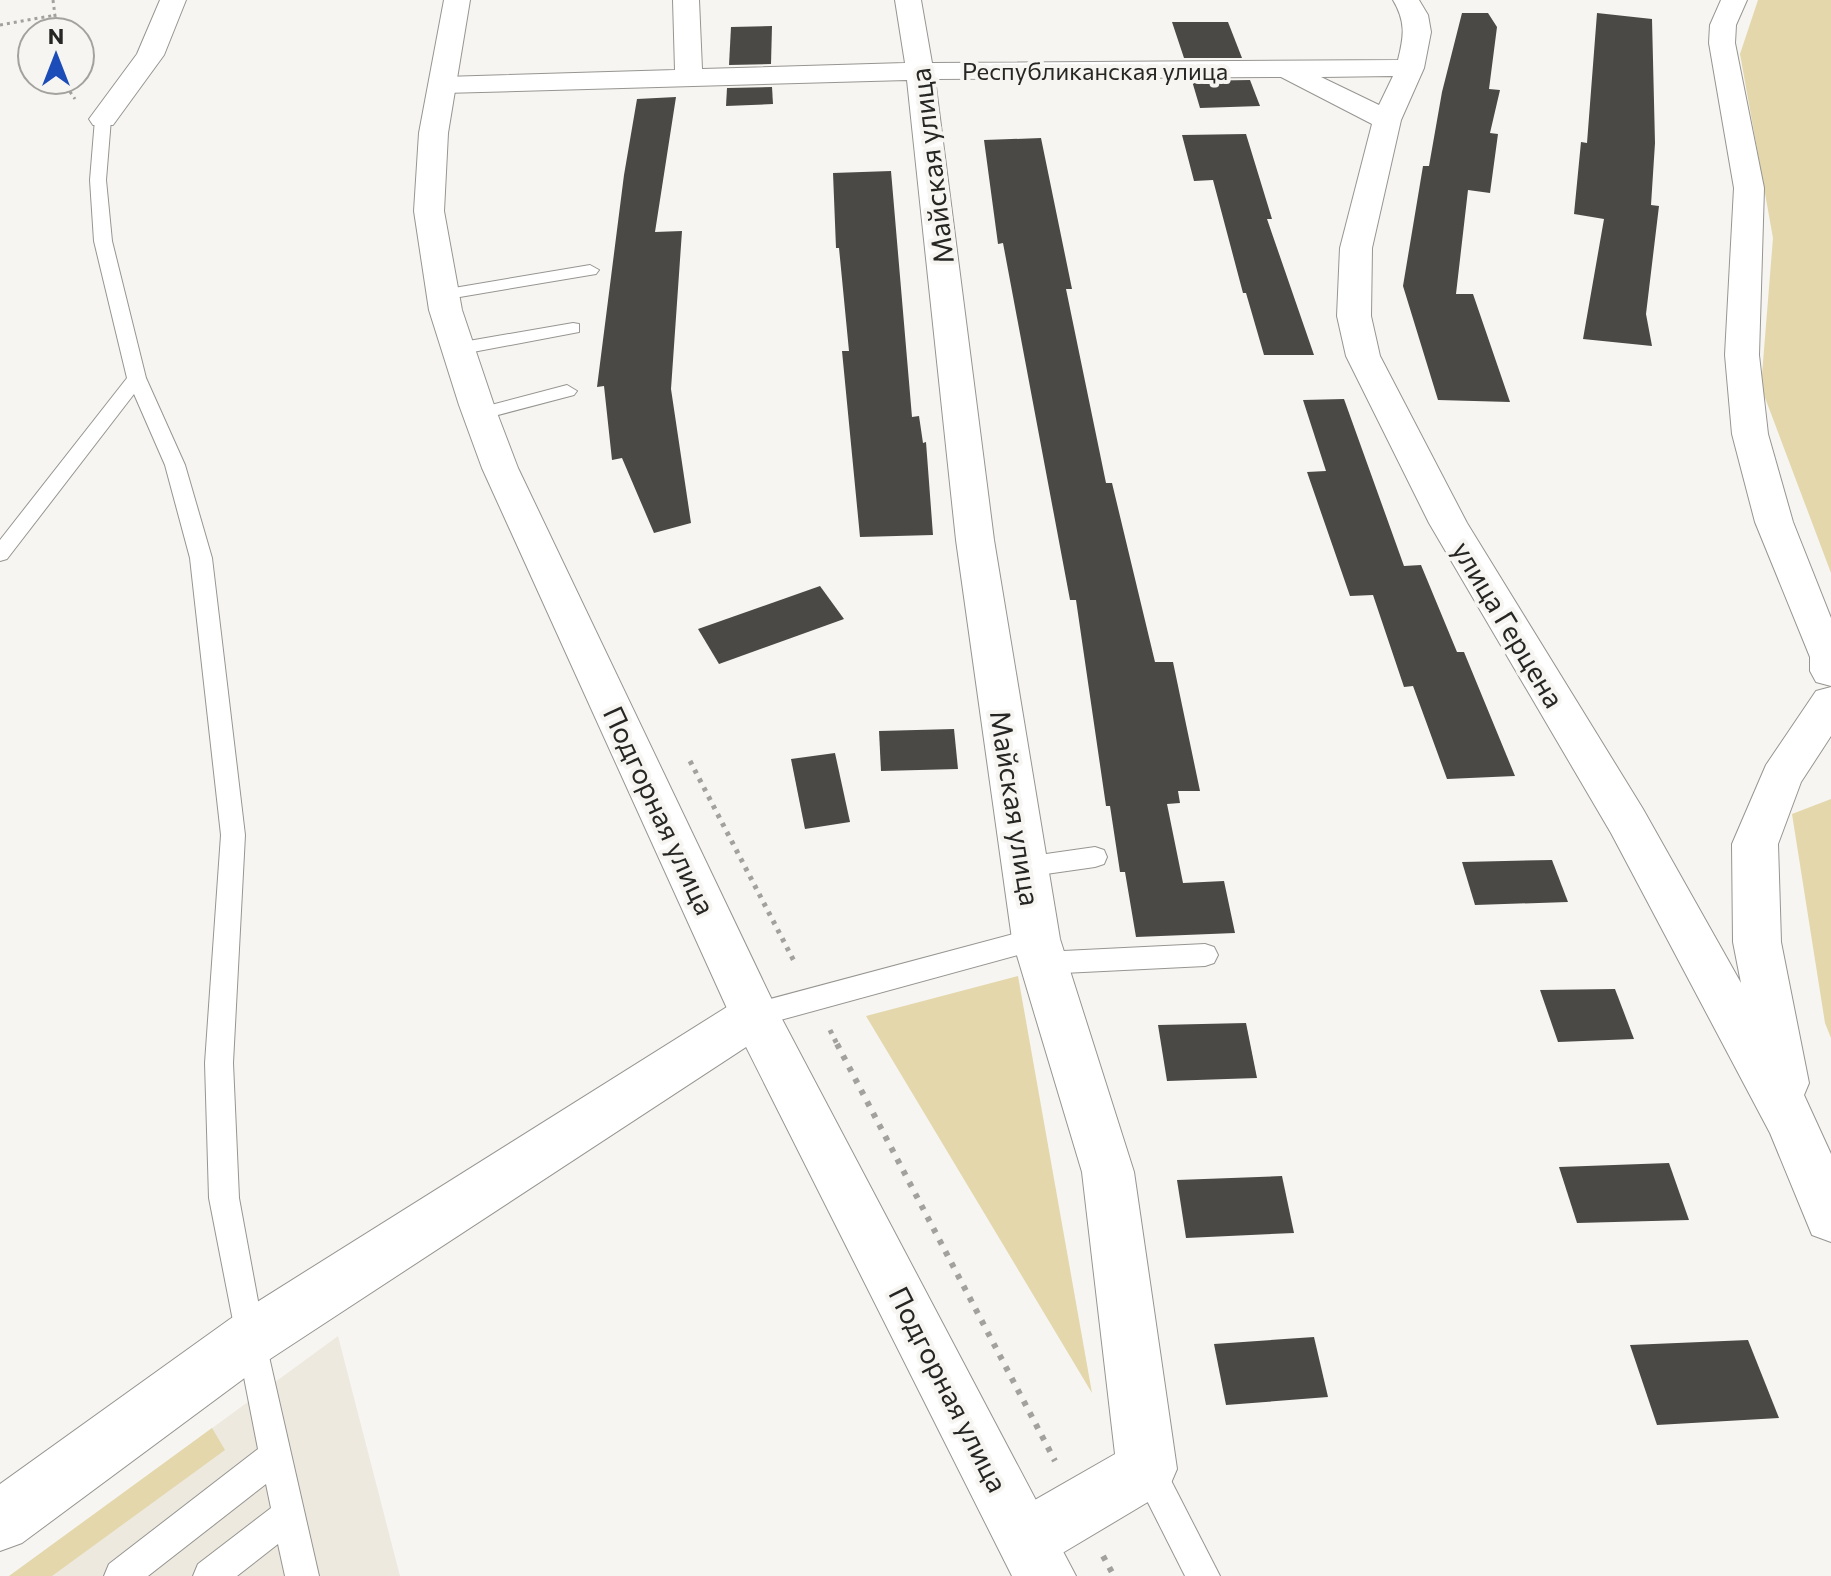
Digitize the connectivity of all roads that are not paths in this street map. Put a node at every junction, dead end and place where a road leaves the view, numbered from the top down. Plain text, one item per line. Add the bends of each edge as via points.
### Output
1 (173, 0) edge
2 (457, 0) edge
3 (686, 0) edge
4 (908, 0) edge
5 (1406, 0) edge
6 (1734, 0) edge
7 (1283, 68) junction
8 (1410, 68) junction
9 (920, 71) junction
10 (689, 78) junction
11 (444, 85) junction
12 (103, 119) joint
13 (1387, 120) junction
14 (590, 270) dead end
15 (442, 295) junction
16 (573, 328) dead end
17 (457, 349) junction
18 (137, 378) junction
19 (567, 391) dead end
20 (479, 414) junction
21 (0, 554) edge
22 (1831, 671) edge
23 (1831, 702) edge
24 (1095, 857) dead end
25 (1025, 867) junction
26 (1040, 951) junction
27 (1205, 955) dead end
28 (755, 1015) junction
29 (1792, 1124) junction
30 (1831, 1217) edge
31 (250, 1339) junction
32 (277, 1455) junction
33 (1147, 1469) junction
34 (291, 1513) junction
35 (0, 1521) edge
36 (1036, 1558) edge
37 (121, 1576) edge
38 (210, 1576) edge
39 (302, 1576) edge
40 (1203, 1576) edge

1 - 12 street via 150,55
2 - 11 street, Подгорная улица
3 - 10 street
4 - 9 street, Майская улица
5 - 8 street, улица Герцена via 1418,32
6 - 22 street via 1722,43 1749,188 1742,355 1750,434 1774,522 1830,657
7 - 8 street, Республиканская улица
7 - 9 street, Республиканская улица
7 - 13 street
8 - 13 street, улица Герцена
9 - 10 street, Республиканская улица
9 - 25 street, Майская улица via 975,540
10 - 11 street, Республиканская улица
11 - 15 street, Подгорная улица via 429,208
12 - 18 lane via 98,180 103,241
13 - 29 street, улица Герцена via 1356,248 1354,316 1363,356 1448,523 1627,821
14 - 15 lane
15 - 17 street, Подгорная улица
16 - 17 lane
17 - 20 street, Подгорная улица
18 - 21 lane
18 - 31 lane via 175,465 201,558 233,835 219,1063 224,1198
19 - 20 lane
20 - 28 street, Подгорная улица
23 - 29 street via 1781,777 1755,844 1757,942
24 - 25 lane
25 - 26 street, Майская улица
26 - 27 lane
26 - 28 lane
26 - 33 street, Майская улица via 1108,1172
28 - 31 street
28 - 36 street, Подгорная улица
29 - 30 street, улица Герцена
31 - 32 lane
31 - 35 street
32 - 34 lane
32 - 37 lane
33 - 36 street via 1079,1509
33 - 40 lane
34 - 38 lane
34 - 39 lane

